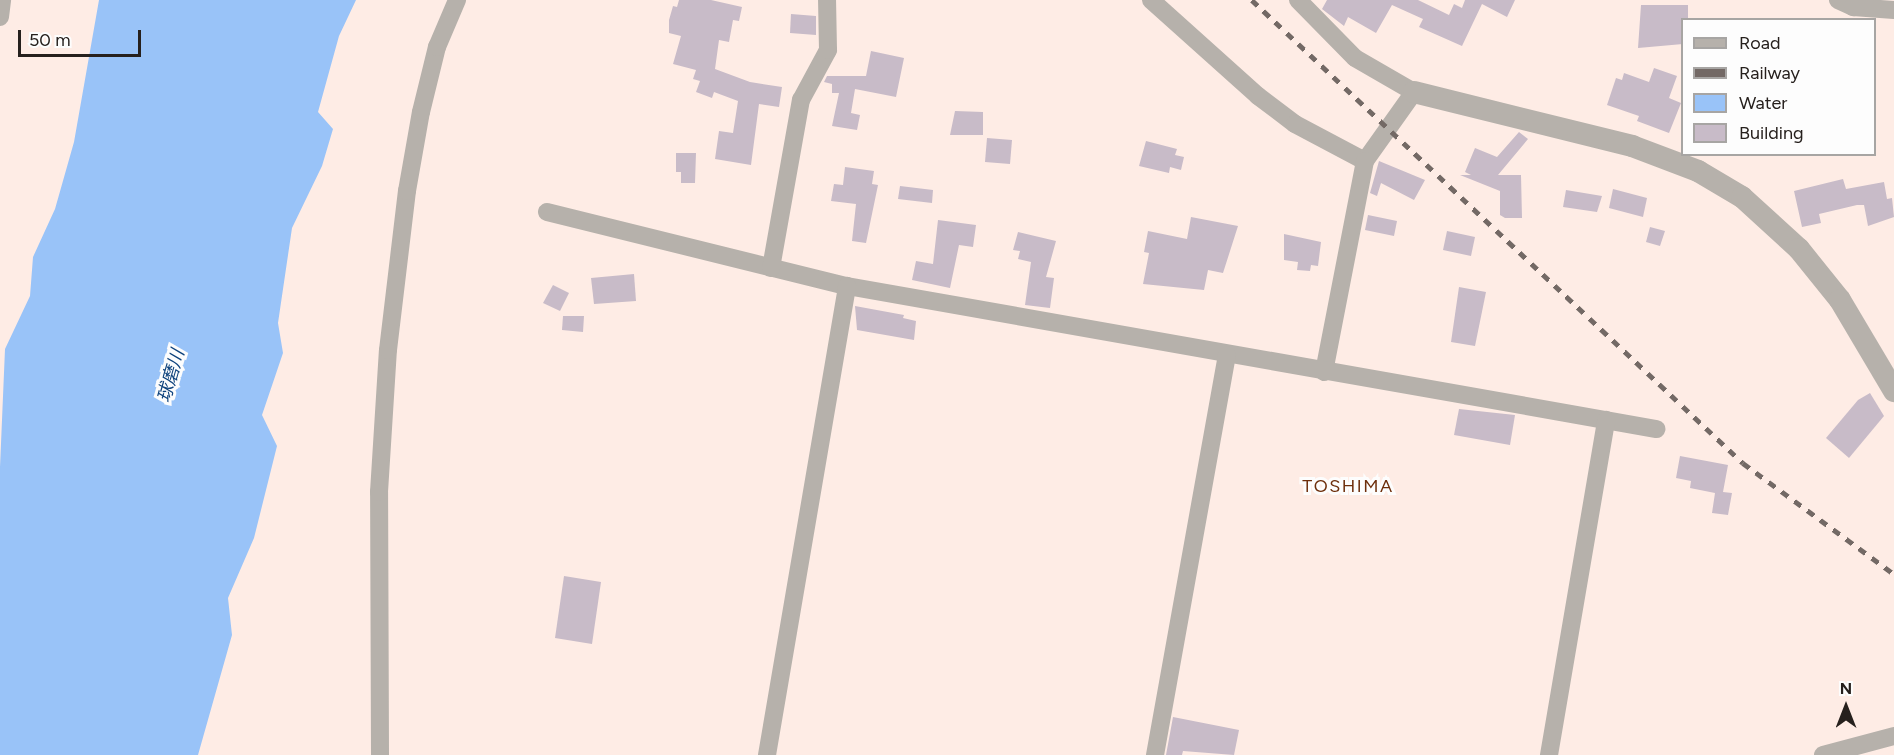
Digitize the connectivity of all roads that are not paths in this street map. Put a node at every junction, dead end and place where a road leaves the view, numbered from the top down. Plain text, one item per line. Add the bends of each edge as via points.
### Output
1 (2, 0) edge
2 (457, 0) edge
3 (827, 0) edge
4 (1151, 0) edge
5 (1298, 0) edge
6 (1838, 0) edge
7 (1894, 10) edge
8 (0, 17) edge
9 (1414, 92) junction
10 (1365, 162) junction
11 (547, 212) dead end
12 (771, 268) junction
13 (847, 286) junction
14 (1227, 355) junction
15 (1324, 372) junction
16 (1894, 391) edge
17 (1606, 420) junction
18 (1656, 429) dead end
19 (1894, 736) edge
20 (380, 755) edge
21 (767, 755) edge
22 (1155, 755) edge
23 (1549, 755) edge
24 (1824, 755) edge

1 - 8 street
2 - 20 street via 437,47 420,112 388,350 379,492
3 - 12 street via 828,50 801,99
4 - 10 street via 1258,96 1295,124
5 - 9 street via 1355,58
6 - 7 street via 1853,7
9 - 10 street
9 - 16 street via 1632,146 1698,171 1742,197 1799,249 1840,300
10 - 15 street
11 - 12 street
12 - 13 street
13 - 14 street
13 - 21 street
14 - 15 street
14 - 22 street
15 - 17 street
17 - 18 street
17 - 23 street
19 - 24 street

